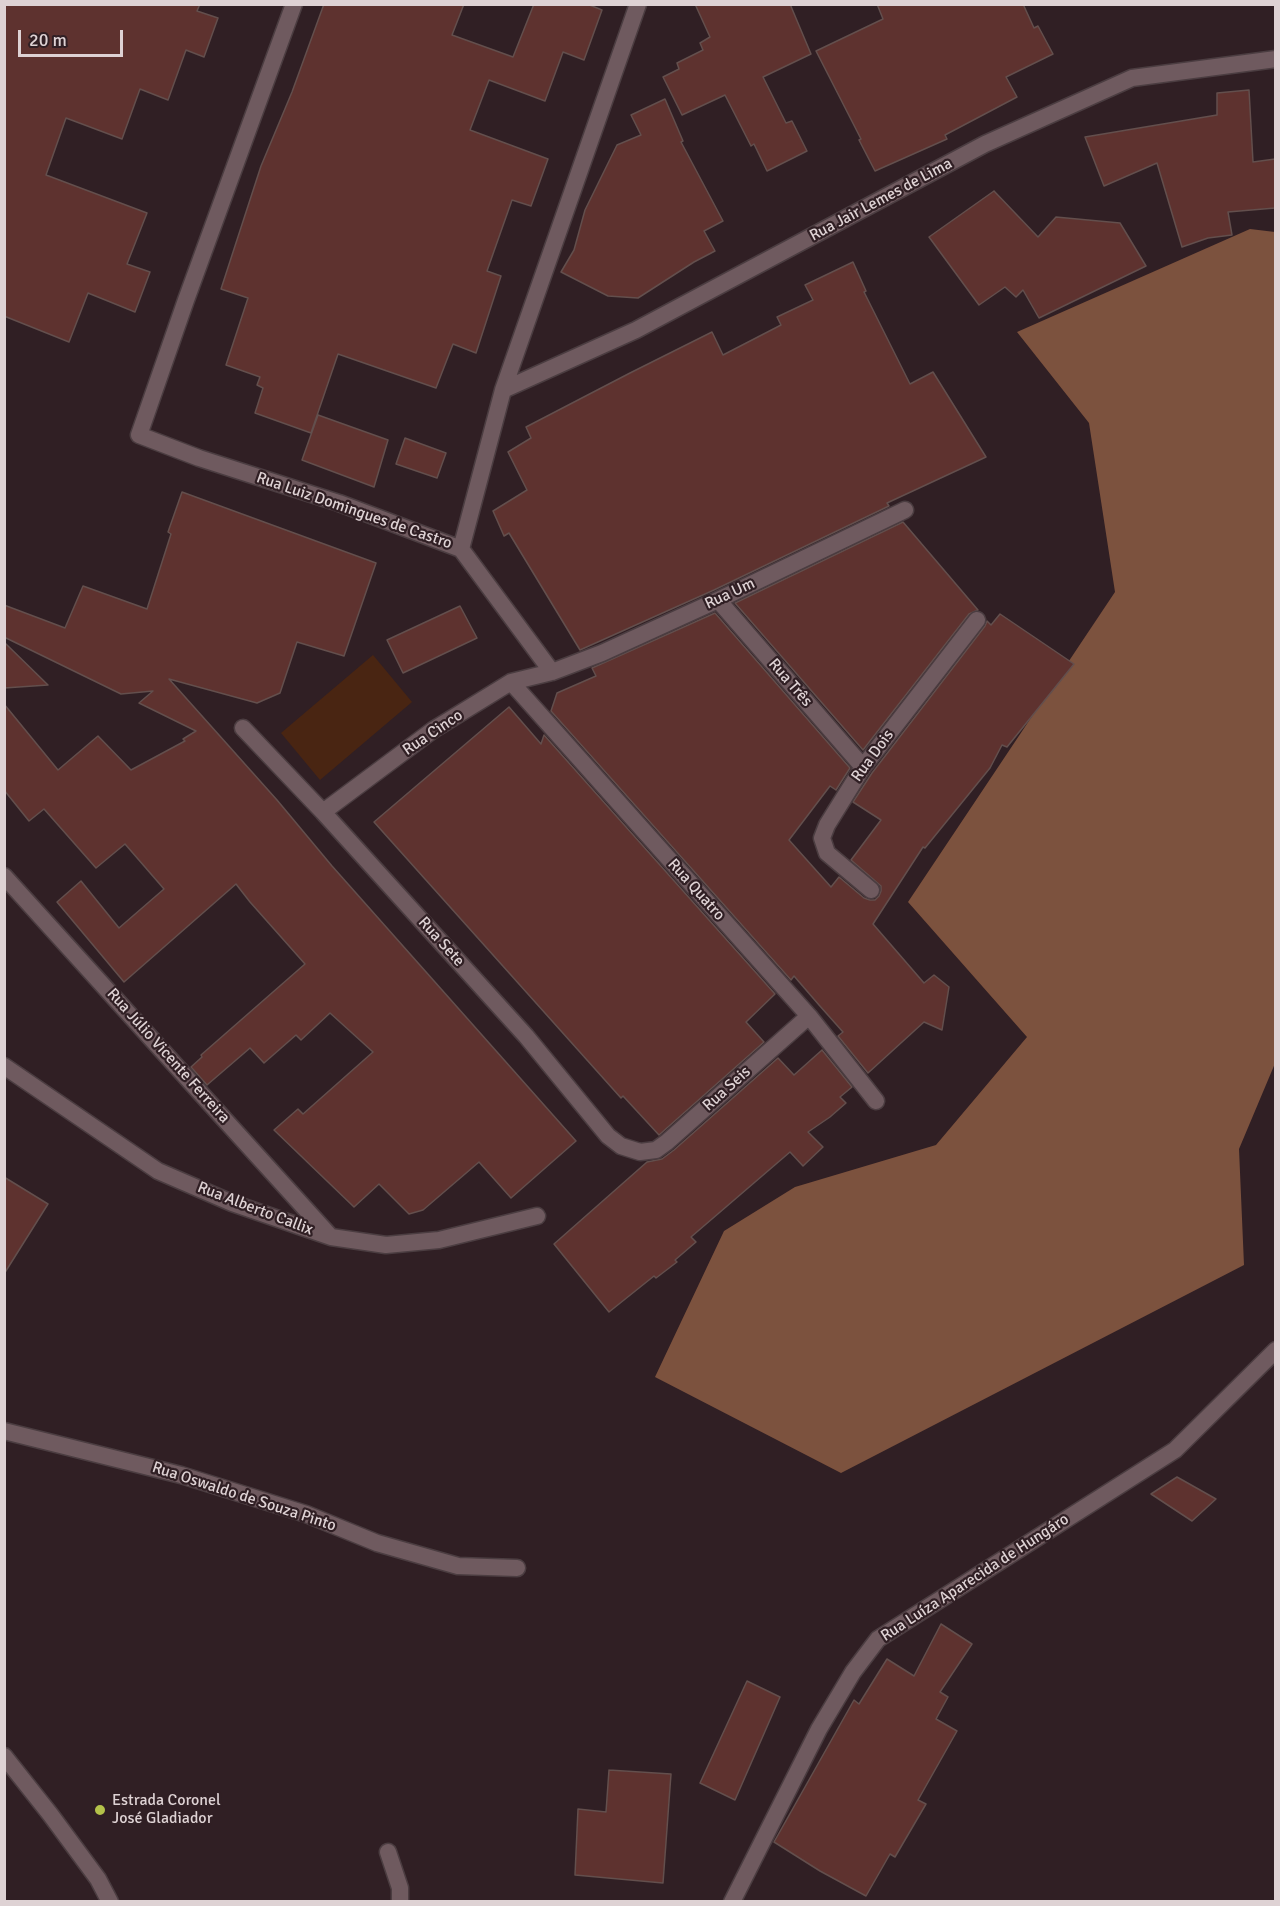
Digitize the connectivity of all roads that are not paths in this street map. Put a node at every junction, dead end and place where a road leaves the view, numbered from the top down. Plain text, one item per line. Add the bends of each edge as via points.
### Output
1 (294, 4) edge
2 (638, 4) edge
3 (1275, 59) edge
4 (503, 390) junction
5 (904, 510) dead end
6 (461, 549) junction
7 (718, 600) junction
8 (977, 620) dead end
9 (552, 672) junction
10 (511, 682) junction
11 (243, 728) dead end
12 (862, 766) junction
13 (323, 812) junction
14 (4, 876) edge
15 (871, 890) dead end
16 (809, 1016) junction
17 (4, 1066) edge
18 (876, 1101) dead end
19 (640, 1152) joint
20 (537, 1216) dead end
21 (331, 1237) junction
22 (1275, 1350) edge
23 (4, 1431) edge
24 (517, 1568) dead end
25 (4, 1756) edge
26 (388, 1852) dead end
27 (110, 1902) edge
28 (400, 1902) edge
29 (732, 1902) edge

1 - 6 street, Rua Luiz Domingues de Castro via 139,435
2 - 4 street, Rua Luiz Domingues de Castro
3 - 4 street, Rua Jair Lemes de Lima via 1132,78 986,144 636,330
4 - 6 street, Rua Luiz Domingues de Castro
5 - 7 street, Rua Um
6 - 9 street
7 - 9 street, Rua Um
7 - 12 street, Rua Três
8 - 12 street, Rua Dois
9 - 10 street, Rua Cinco
10 - 13 street, Rua Cinco via 433,730
10 - 16 street, Rua Quatro
11 - 13 street, Rua Sete
12 - 15 street, Rua Dois via 822,838 827,854
13 - 19 street, Rua Sete via 526,1036 608,1136 621,1146
14 - 21 street, Rua Júlio Vicente Ferreira
16 - 18 street, Rua Quatro
16 - 19 street, Rua Seis via 667,1142 656,1150
17 - 21 street, Rua Alberto Callix via 158,1171 232,1203
20 - 21 street, Rua Alberto Callix via 439,1240 386,1245
22 - 29 street, Rua Luíza Aparecida de Hungáro via 1175,1450 878,1639 819,1729
23 - 24 street, Rua Oswaldo de Souza Pinto via 182,1475 458,1566
25 - 27 street via 98,1879
26 - 28 street via 400,1888

